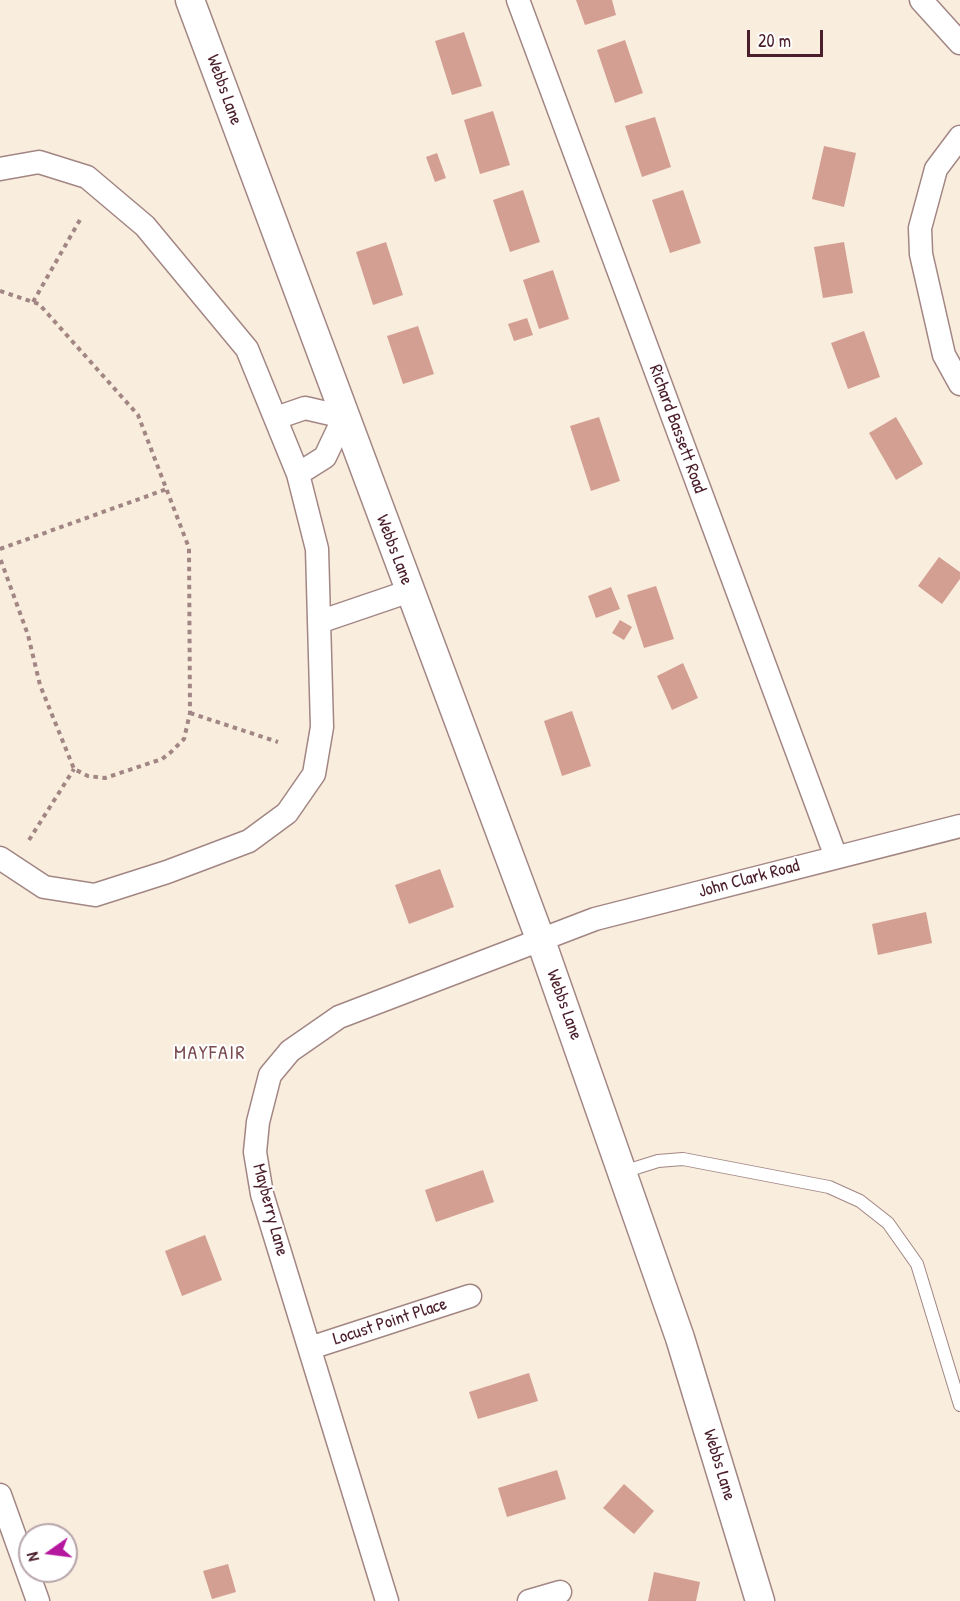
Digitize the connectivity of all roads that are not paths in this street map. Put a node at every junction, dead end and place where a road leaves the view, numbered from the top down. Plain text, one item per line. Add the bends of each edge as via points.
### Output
1 (190, 0) edge
2 (518, 0) edge
3 (921, 0) edge
4 (960, 43) edge
5 (960, 137) edge
6 (0, 170) edge
7 (960, 384) edge
8 (344, 417) junction
9 (276, 418) junction
10 (298, 474) junction
11 (410, 591) junction
12 (319, 622) junction
13 (960, 826) edge
14 (836, 857) junction
15 (0, 858) edge
16 (541, 941) junction
17 (623, 1172) junction
18 (471, 1296) dead end
19 (310, 1348) junction
20 (960, 1405) edge
21 (0, 1495) edge
22 (560, 1592) dead end
23 (38, 1601) edge
24 (387, 1601) edge
25 (529, 1601) edge
26 (760, 1601) edge

1 - 8 street, Webbs Lane
2 - 14 street, Richard Bassett Road
3 - 4 street
5 - 7 street via 936,169 920,228 921,254 944,355
6 - 9 street via 39,162 87,177 145,226 247,349
8 - 9 street via 305,408
8 - 10 street via 325,458
8 - 11 street, Webbs Lane
9 - 10 street
10 - 12 street via 317,549
11 - 12 street
11 - 16 street, Webbs Lane
12 - 15 street via 322,727 314,774 287,813 259,834 167,872 95,895 44,887
13 - 14 street, John Clark Road
14 - 16 street, John Clark Road via 595,920
16 - 17 street, Webbs Lane
16 - 19 street, Mayberry Lane via 339,1017 290,1051 270,1075 255,1152 262,1194
17 - 20 lane via 658,1161 682,1159 829,1187 860,1201 888,1223 917,1264
17 - 26 street, Webbs Lane via 680,1338
18 - 19 street, Locust Point Place
19 - 24 street, Mayberry Lane
21 - 23 street
22 - 25 street

